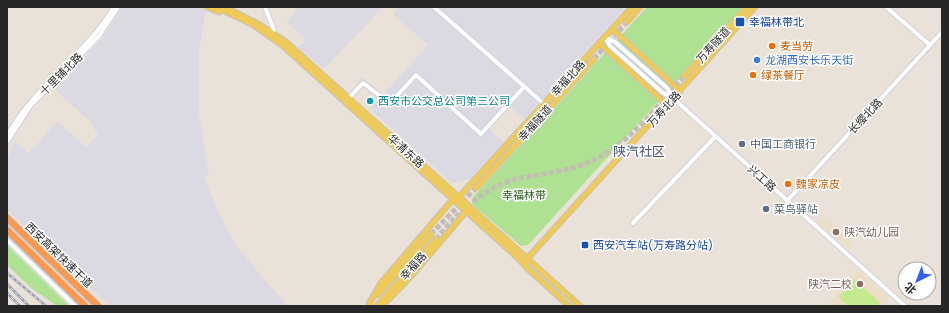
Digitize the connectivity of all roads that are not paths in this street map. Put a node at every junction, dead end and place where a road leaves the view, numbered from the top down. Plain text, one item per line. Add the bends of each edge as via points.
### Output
1 (114, 7) edge
2 (118, 7) edge
3 (208, 7) edge
4 (216, 7) edge
5 (224, 7) edge
6 (232, 7) edge
7 (264, 7) edge
8 (434, 7) edge
9 (632, 7) edge
10 (640, 7) edge
11 (747, 7) edge
12 (755, 7) edge
13 (886, 7) edge
14 (627, 22) tunnel mouth
15 (612, 29) junction
16 (274, 30) junction
17 (942, 32) edge
18 (605, 37) junction
19 (599, 44) junction
20 (930, 45) junction
21 (296, 58) junction
22 (594, 59) tunnel mouth
23 (308, 62) junction
24 (684, 76) tunnel mouth
25 (524, 87) junction
26 (680, 91) junction
27 (673, 98) junction
28 (348, 99) junction
29 (544, 104) junction
30 (667, 105) junction
31 (7, 136) edge
32 (715, 137) junction
33 (7, 142) edge
34 (476, 188) tunnel mouth
35 (459, 197) junction
36 (453, 199) junction
37 (787, 201) junction
38 (468, 209) junction
39 (7, 218) edge
40 (633, 223) dead end
41 (7, 230) edge
42 (431, 234) tunnel mouth
43 (436, 239) tunnel mouth
44 (7, 240) edge
45 (528, 259) junction
46 (523, 264) junction
47 (382, 285) junction
48 (368, 305) edge
49 (75, 306) edge
50 (85, 306) edge
51 (98, 306) edge
52 (378, 306) edge
53 (382, 306) edge
54 (569, 306) edge
55 (580, 306) edge
56 (905, 306) edge

1 - 31 street, 十里铺北路 via 94,36 25,108
2 - 33 street, 十里铺北路 via 99,36 31,105
3 - 21 main road via 256,31
4 - 21 main road, 华清东路 via 268,34
5 - 23 main road, 华清东路 via 267,29
6 - 16 main road
7 - 16 street
8 - 25 street
9 - 15 main road, 幸福北路
10 - 14 main road
11 - 24 main road, 万寿隧道
12 - 26 main road, 万寿北路
13 - 20 street
15 - 18 main road, 幸福北路
15 - 26 main road
16 - 23 main road via 290,42
17 - 20 street, 长缨北路
18 - 19 main road, 幸福北路
18 - 27 street, 兴工路 via 610,46 663,93
18 - 27 street, 兴工路 via 668,88
19 - 29 main road, 幸福北路
19 - 30 main road
20 - 37 street, 长缨北路
21 - 36 main road, 华清东路
22 - 34 main road, 幸福隧道
23 - 28 main road, 华清东路
25 - 28 street via 481,134 416,75 391,102 363,83
25 - 29 street
26 - 27 main road, 万寿北路
27 - 30 main road, 万寿北路
27 - 32 street, 兴工路
28 - 35 main road, 华清东路
29 - 35 main road, 幸福北路
30 - 45 main road, 万寿北路
32 - 37 street, 兴工路
32 - 40 street
35 - 36 main road, 幸福北路
35 - 38 main road, 华清东路
36 - 38 main road, 华清东路
36 - 47 main road
37 - 56 street, 兴工路
38 - 45 main road, 华清东路
38 - 46 main road, 华清东路
38 - 53 main road
39 - 51 highway, 西安高架快速干道
41 - 50 highway, 西安高架快速干道
42 - 47 main road, 幸福路
43 - 52 main road, 幸福路
44 - 49 street
45 - 46 main road, 万寿北路
45 - 55 main road, 华清东路
46 - 54 main road, 华清东路
47 - 48 main road

